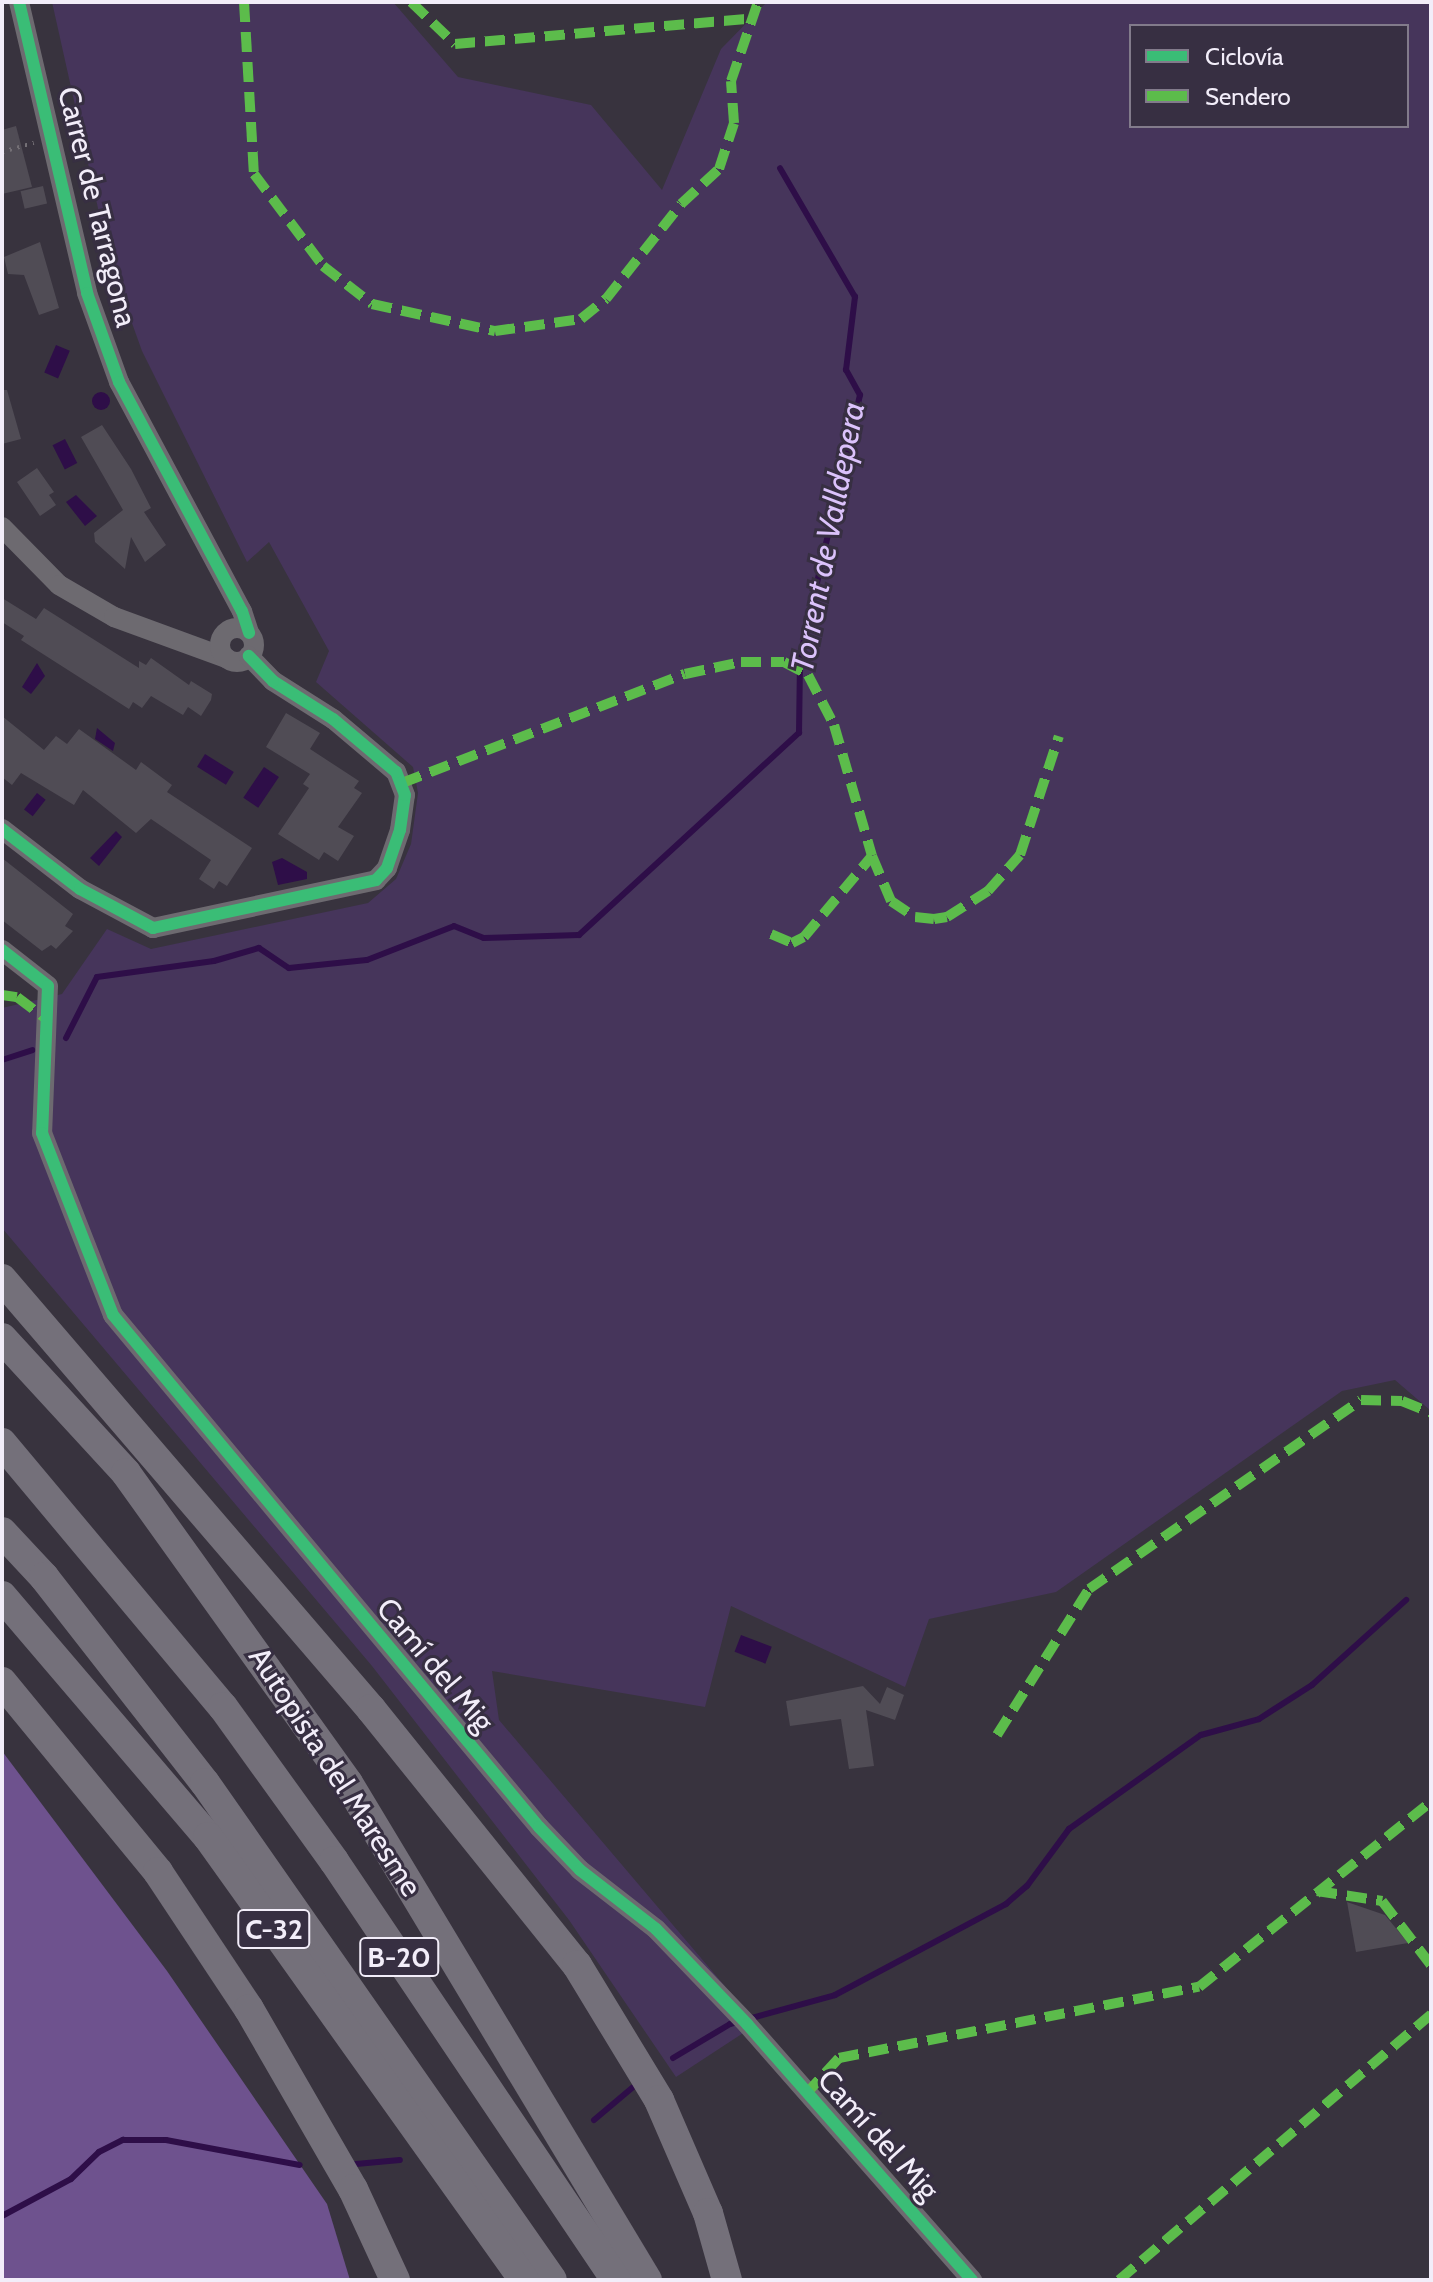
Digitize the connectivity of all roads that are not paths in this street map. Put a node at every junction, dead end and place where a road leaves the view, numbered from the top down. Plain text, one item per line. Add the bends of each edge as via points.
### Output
1 (19, 2) edge
2 (2, 527) edge
3 (220, 575) junction
4 (249, 633) junction
5 (225, 642) junction
6 (249, 656) junction
7 (2, 829) edge
8 (2, 950) edge
9 (2, 1279) edge
10 (44, 1326) junction
11 (2, 1338) edge
12 (2, 1443) edge
13 (164, 1523) junction
14 (2, 1532) edge
15 (2, 1596) edge
16 (2, 1682) edge
17 (395, 2280) edge
18 (524, 2280) edge
19 (552, 2280) edge
20 (616, 2280) edge
21 (647, 2280) edge
22 (727, 2280) edge
23 (972, 2280) edge

1 - 3 street, Carrer de Tarragona via 87,293 119,382
2 - 5 street via 59,585 114,617 173,640
3 - 4 street, Carrer de Tarragona
3 - 5 street, Carrer de Tarragona
4 - 5 street via 241,628
4 - 6 street via 254,647
5 - 6 street via 241,661
6 - 7 street via 273,681 333,719 396,772 405,795 387,868 365,885 153,928 80,889
8 - 23 street, Camí del Mig via 48,986 42,1133 113,1315 539,1827 580,1870 656,1929 747,2024
9 - 10 highway
10 - 13 highway
10 - 22 highway via 429,1779 577,1965 659,2100 698,2186
11 - 13 highway, Autopista del Maresme
12 - 20 highway, B-20 via 223,1707 334,1861
13 - 21 highway, Autopista del Maresme via 348,1783
14 - 19 highway, B-20 via 44,1577 205,1783
15 - 18 highway, C-32 via 208,1837
16 - 17 highway via 158,1872 249,2009 353,2189

